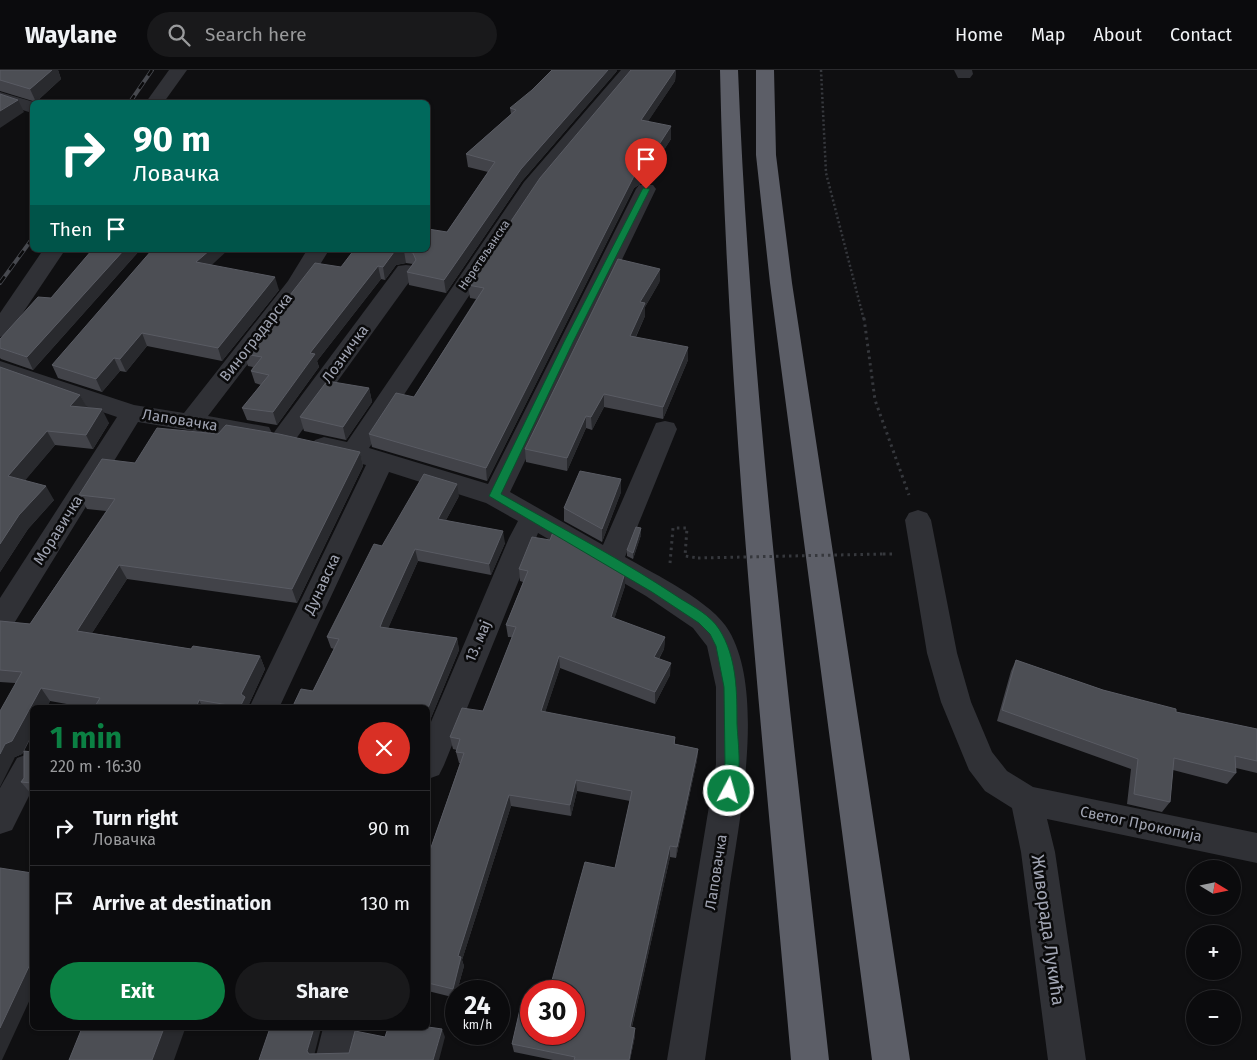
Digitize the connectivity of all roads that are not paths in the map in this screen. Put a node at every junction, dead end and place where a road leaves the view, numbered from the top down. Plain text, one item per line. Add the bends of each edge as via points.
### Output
1 (178, 70) edge
2 (630, 70) edge
3 (729, 70) edge
4 (765, 70) edge
5 (0, 97) edge
6 (156, 100) edge
7 (30, 107) edge
8 (646, 189) dead end
9 (53, 252) edge
10 (317, 252) edge
11 (406, 271) edge
12 (0, 330) edge
13 (0, 369) edge
14 (132, 412) junction
15 (191, 421) junction
16 (665, 429) dead end
17 (284, 437) junction
18 (352, 452) junction
19 (381, 461) junction
20 (494, 496) junction
21 (534, 519) junction
22 (918, 520) road end
23 (610, 560) junction
24 (0, 622) edge
25 (265, 705) edge
26 (430, 760) edge
27 (28, 768) edge
28 (1026, 800) junction
29 (0, 819) edge
30 (1257, 848) edge
31 (342, 1030) edge
32 (334, 1060) edge
33 (686, 1060) edge
34 (810, 1060) edge
35 (891, 1060) edge
36 (1067, 1060) edge

1 - 6 street
2 - 18 street, Неретвљанска via 531,186
3 - 34 highway via 733,204 751,455
4 - 35 highway via 766,155 781,283
5 - 7 street
8 - 20 street
9 - 12 street
10 - 15 street, Виноградарска via 297,284
11 - 17 street, Лозничка
13 - 14 street, Лаповачка via 45,375
14 - 15 street, Лаповачка
14 - 24 street, Моравичка
15 - 17 street, Лаповачка
16 - 23 street
17 - 18 street, Лаповачка
18 - 19 street, Лаповачка
19 - 20 street, Лаповачка
19 - 25 street, Дунавска
20 - 21 street, Лаповачка
21 - 23 street, Лаповачка
21 - 26 street, 13. мај via 522,538
22 - 28 street via 942,653 956,702 980,760 996,781
23 - 33 street, Лаповачка via 695,614 714,630 722,646 730,687 732,764 729,791
27 - 29 street
28 - 30 street, Светог Прокопија
28 - 36 street, Живорада Лукића via 1038,852
31 - 32 street

